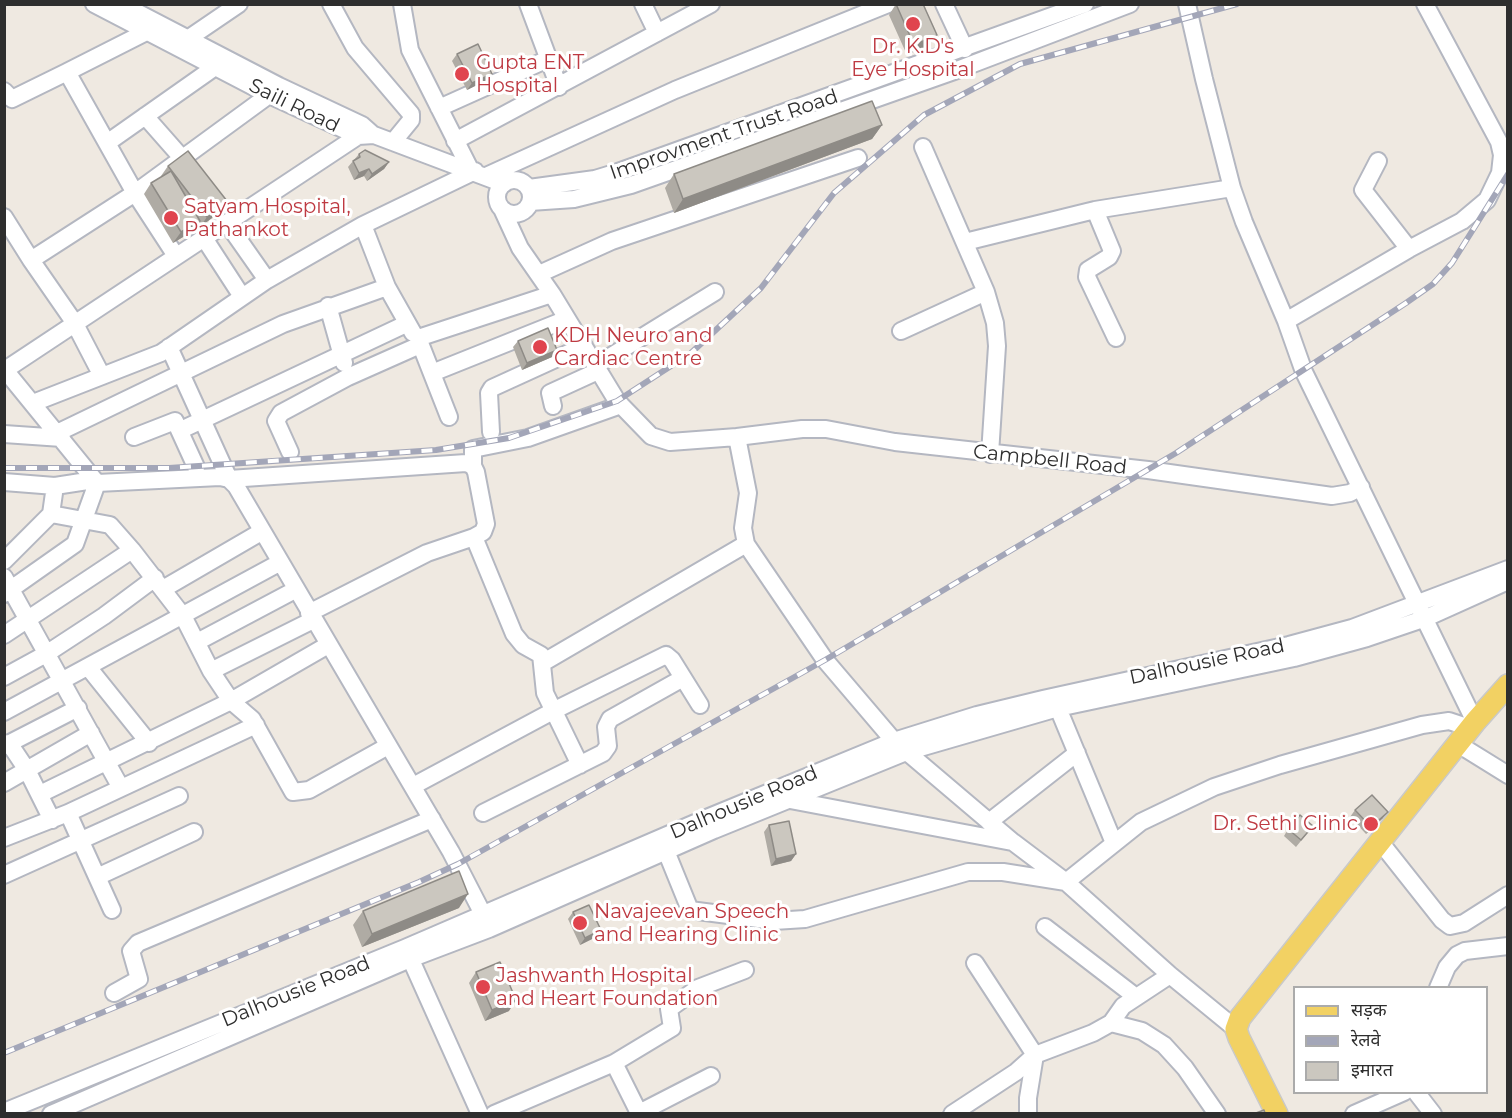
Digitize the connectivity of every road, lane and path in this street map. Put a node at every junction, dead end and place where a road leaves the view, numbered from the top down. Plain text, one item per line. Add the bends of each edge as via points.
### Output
1 (94, 4) edge
2 (239, 4) edge
3 (330, 4) edge
4 (402, 4) edge
5 (528, 4) edge
6 (643, 4) edge
7 (711, 4) edge
8 (888, 4) edge
9 (944, 4) edge
10 (1084, 4) edge
11 (1130, 4) edge
12 (1187, 4) edge
13 (1425, 4) edge
14 (124, 9) edge
15 (853, 10) edge
16 (148, 31) junction
17 (657, 33) junction
18 (189, 38) junction
19 (965, 49) junction
20 (948, 56) junction
21 (548, 59) junction
22 (215, 67) junction
23 (957, 70) junction
24 (67, 72) junction
25 (559, 87) junction
26 (4, 91) edge
27 (269, 95) junction
28 (439, 108) junction
29 (145, 116) junction
30 (365, 132) junction
31 (741, 137) junction
32 (454, 141) junction
33 (393, 142) junction
34 (107, 143) junction
35 (923, 147) dead end
36 (182, 158) junction
37 (858, 158) dead end
38 (1378, 161) dead end
39 (477, 172) junction
40 (504, 184) junction
41 (1232, 188) junction
42 (135, 193) junction
43 (530, 195) junction
44 (502, 209) junction
45 (1095, 210) junction
46 (4, 217) edge
47 (227, 223) junction
48 (363, 225) junction
49 (204, 238) junction
50 (965, 242) junction
51 (1409, 249) junction
52 (176, 256) junction
53 (31, 260) junction
54 (539, 274) junction
55 (267, 280) junction
56 (387, 287) junction
57 (716, 292) dead end
58 (986, 292) junction
59 (552, 294) junction
60 (241, 295) junction
61 (328, 306) junction
62 (567, 319) junction
63 (1286, 321) junction
64 (74, 322) junction
65 (406, 324) junction
66 (901, 331) dead end
67 (1116, 338) dead end
68 (419, 341) junction
69 (584, 346) junction
70 (169, 347) junction
71 (342, 354) junction
72 (597, 368) junction
73 (432, 373) junction
74 (182, 375) junction
75 (102, 376) junction
76 (348, 377) junction
77 (33, 403) junction
78 (621, 405) junction
79 (553, 406) dead end
80 (449, 417) dead end
81 (202, 421) junction
82 (181, 430) junction
83 (491, 432) dead end
84 (4, 434) edge
85 (60, 436) junction
86 (134, 437) dead end
87 (737, 437) junction
88 (290, 452) dead end
89 (990, 454) junction
90 (473, 466) junction
91 (196, 467) dead end
92 (229, 480) junction
93 (4, 482) edge
94 (95, 482) junction
95 (55, 486) junction
96 (1361, 487) junction
97 (51, 514) junction
98 (85, 520) junction
99 (261, 532) junction
100 (474, 537) junction
101 (746, 544) junction
102 (132, 550) junction
103 (4, 561) edge
104 (279, 563) junction
105 (1508, 568) edge
106 (1508, 581) edge
107 (159, 583) junction
108 (7, 586) edge
109 (295, 590) junction
110 (1422, 611) junction
111 (183, 616) junction
112 (311, 616) junction
113 (27, 619) junction
114 (4, 635) edge
115 (197, 642) junction
116 (328, 645) junction
117 (46, 654) junction
118 (544, 662) junction
119 (88, 667) junction
120 (211, 671) junction
121 (1204, 671) junction
122 (4, 677) edge
123 (683, 678) junction
124 (63, 680) junction
125 (1508, 685) edge
126 (231, 701) junction
127 (700, 705) dead end
128 (78, 708) junction
129 (1059, 708) junction
130 (553, 711) junction
131 (4, 712) edge
132 (256, 725) junction
133 (1467, 731) junction
134 (91, 733) junction
135 (149, 743) junction
136 (7, 744) edge
137 (388, 746) junction
138 (900, 747) junction
139 (1077, 753) junction
140 (107, 763) junction
141 (580, 765) junction
142 (27, 770) junction
143 (1508, 775) edge
144 (4, 783) edge
145 (413, 786) junction
146 (122, 788) junction
147 (40, 794) junction
148 (762, 795) junction
149 (179, 796) dead end
150 (789, 800) junction
151 (483, 813) dead end
152 (60, 816) junction
153 (432, 819) junction
154 (989, 822) junction
155 (194, 832) dead end
156 (4, 838) edge
157 (81, 842) junction
158 (1013, 843) junction
159 (1114, 843) junction
160 (1381, 843) junction
161 (666, 851) junction
162 (4, 875) edge
163 (97, 877) junction
164 (1065, 882) junction
165 (1508, 895) edge
166 (111, 910) dead end
167 (486, 922) junction
168 (1450, 926) junction
169 (1045, 927) dead end
170 (1508, 946) edge
171 (1465, 951) junction
172 (408, 954) junction
173 (975, 963) dead end
174 (746, 970) dead end
175 (1170, 975) junction
176 (1438, 986) edge
177 (114, 993) dead end
178 (1136, 997) junction
179 (1111, 1023) junction
180 (1236, 1029) junction
181 (1035, 1055) junction
182 (614, 1063) junction
183 (711, 1076) dead end
184 (72, 1086) junction
185 (1399, 1094) edge
186 (1418, 1094) edge
187 (81, 1108) edge
188 (4, 1112) edge
189 (51, 1113) edge
190 (480, 1113) edge
191 (494, 1113) edge
192 (638, 1113) edge
193 (952, 1113) edge
194 (1028, 1113) edge
195 (1217, 1113) edge
196 (1276, 1113) edge
197 (1354, 1113) edge
198 (1433, 1113) edge

1 - 14 street, Saili Road
2 - 18 street
3 - 33 street via 355,48 411,114 411,120
4 - 28 street via 410,50
5 - 21 street
6 - 17 street
7 - 17 street
8 - 15 street
9 - 19 street
10 - 19 street, Improvment Trust Road
11 - 23 street
12 - 41 street
13 - 51 street via 1499,142 1500,173 1487,200 1462,220
14 - 16 street, Saili Road
14 - 18 street
15 - 39 street via 675,90
16 - 22 street, Saili Road
16 - 24 street
17 - 25 street
18 - 30 street
19 - 20 street, Improvment Trust Road
20 - 23 street
20 - 31 street, Improvment Trust Road
21 - 25 street
21 - 28 street
22 - 27 street, Saili Road
22 - 29 street
23 - 31 street
24 - 26 street via 12,99
24 - 34 street
25 - 32 street
27 - 30 street, Saili Road
27 - 36 street
28 - 32 street
29 - 34 street
29 - 36 street
30 - 33 street, Saili Road
30 - 47 street
31 - 43 street, Improvment Trust Road
32 - 39 street
33 - 39 street, Saili Road
34 - 42 street
35 - 50 street
36 - 42 street
37 - 54 street via 612,241
38 - 51 street via 1363,190
39 - 40 street, Saili Road
39 - 48 street
40 - 43 street via 524,183
40 - 44 street via 498,196
41 - 45 street
41 - 63 street
42 - 52 street
42 - 53 street
43 - 44 street via 527,208 515,214
44 - 54 street, Campbell Road via 520,248
45 - 50 street
45 - 67 street via 1112,251 1088,270 1087,277
46 - 53 street
47 - 49 street
47 - 55 street
48 - 55 street
48 - 56 street
49 - 52 street
49 - 60 street
50 - 58 street
51 - 63 street
52 - 64 street
53 - 64 street
54 - 59 street, Campbell Road
55 - 60 street
56 - 61 street
56 - 65 street
57 - 72 street
58 - 66 street
58 - 89 street via 997,346
59 - 62 street, Campbell Road
59 - 68 street
60 - 70 street
61 - 71 street
61 - 74 street
62 - 69 street, Campbell Road
62 - 73 street
63 - 96 street via 1304,372
64 - 75 street
64 - 77 street via 4,370
65 - 68 street
65 - 71 street
68 - 73 street
68 - 76 street
69 - 72 street, Campbell Road
69 - 83 street via 492,388
70 - 74 street
70 - 75 street
71 - 76 street
71 - 81 street
72 - 78 street, Campbell Road
72 - 79 street via 550,393
73 - 80 street
74 - 81 street
74 - 85 street
75 - 77 street
76 - 88 street via 278,417 276,421
77 - 85 street
78 - 87 street, Campbell Road via 658,440
78 - 90 street via 528,438 473,449
81 - 82 street
81 - 92 street
82 - 86 street via 175,421
82 - 91 street
84 - 85 street
85 - 94 street
87 - 89 street, Campbell Road via 826,429
87 - 101 street via 748,492 743,528
89 - 96 street, Campbell Road via 1148,470 1332,496
90 - 92 street via 466,463
90 - 100 street via 486,524 483,532
92 - 94 street via 220,477
92 - 99 street
93 - 95 street
94 - 95 street
94 - 98 street
95 - 97 street
96 - 110 street
97 - 98 street
97 - 103 street
98 - 102 street via 110,525
98 - 108 street via 71,548
99 - 104 street
99 - 107 street
100 - 112 street via 427,553
100 - 118 street via 514,633 523,645 538,651
101 - 118 street
101 - 138 street via 825,660
102 - 107 street
102 - 113 street
104 - 109 street
104 - 111 street
105 - 110 street, Dalhousie Road
106 - 110 street, Dalhousie Road
107 - 111 street
107 - 117 street
108 - 113 street
109 - 112 street
109 - 115 street
110 - 121 street, Dalhousie Road
110 - 133 street
111 - 115 street
111 - 119 street
112 - 116 street
112 - 120 street
113 - 114 street
113 - 117 street
115 - 120 street
116 - 126 street
116 - 137 street
117 - 122 street
117 - 124 street
118 - 130 street via 543,687
119 - 124 street
119 - 135 street
120 - 126 street
121 - 129 street, Dalhousie Road
121 - 138 street, Dalhousie Road via 1043,699 977,715
123 - 127 street
123 - 130 street via 666,656
123 - 141 street via 610,719 606,727 607,750
124 - 128 street
124 - 131 street
125 - 133 main road
126 - 132 street
126 - 135 street
128 - 134 street
128 - 136 street
129 - 138 street, Dalhousie Road
129 - 139 street
130 - 141 street
130 - 145 street
132 - 137 street via 297,794
132 - 146 street
133 - 143 street
133 - 159 street via 1449,722 1422,725 1280,765 1164,809
133 - 160 main road
134 - 140 street
134 - 142 street
135 - 140 street
136 - 142 street
137 - 145 street
138 - 148 street, Dalhousie Road
138 - 150 street, Dalhousie Road
138 - 154 street
139 - 154 street
139 - 159 street
140 - 146 street
140 - 147 street
141 - 151 street
142 - 144 street
142 - 147 street
145 - 153 street
146 - 152 street
147 - 152 street
148 - 150 street
148 - 167 street, Dalhousie Road
149 - 157 street
150 - 158 street
150 - 161 street, Dalhousie Road
152 - 156 street
152 - 157 street
153 - 167 street
153 - 177 street via 138,943 131,951 139,978
154 - 158 street
155 - 163 street
157 - 162 street
157 - 163 street
158 - 164 street
159 - 164 street
160 - 168 street
160 - 180 main road via 1247,1007
161 - 164 street via 690,910 774,921 805,919 968,872 1003,872
161 - 167 street, Dalhousie Road
163 - 166 street
164 - 175 street
165 - 168 street via 1464,923
167 - 172 street, Dalhousie Road
168 - 171 street
169 - 178 street
170 - 171 street
171 - 176 street via 1452,959
172 - 184 street, Dalhousie Road
172 - 187 street, Dalhousie Road
172 - 190 street
173 - 181 street
174 - 182 street via 698,988 669,1010 672,1028
175 - 178 street
175 - 180 street
178 - 179 street via 1123,1006
179 - 181 street
179 - 195 street via 1142,1031 1164,1045
180 - 196 main road
181 - 193 street via 1016,1072
181 - 194 street
182 - 191 street
182 - 192 street
183 - 192 street
184 - 187 street
184 - 188 street, Dalhousie Road
185 - 197 street
186 - 198 street
187 - 189 street, Dalhousie Road

